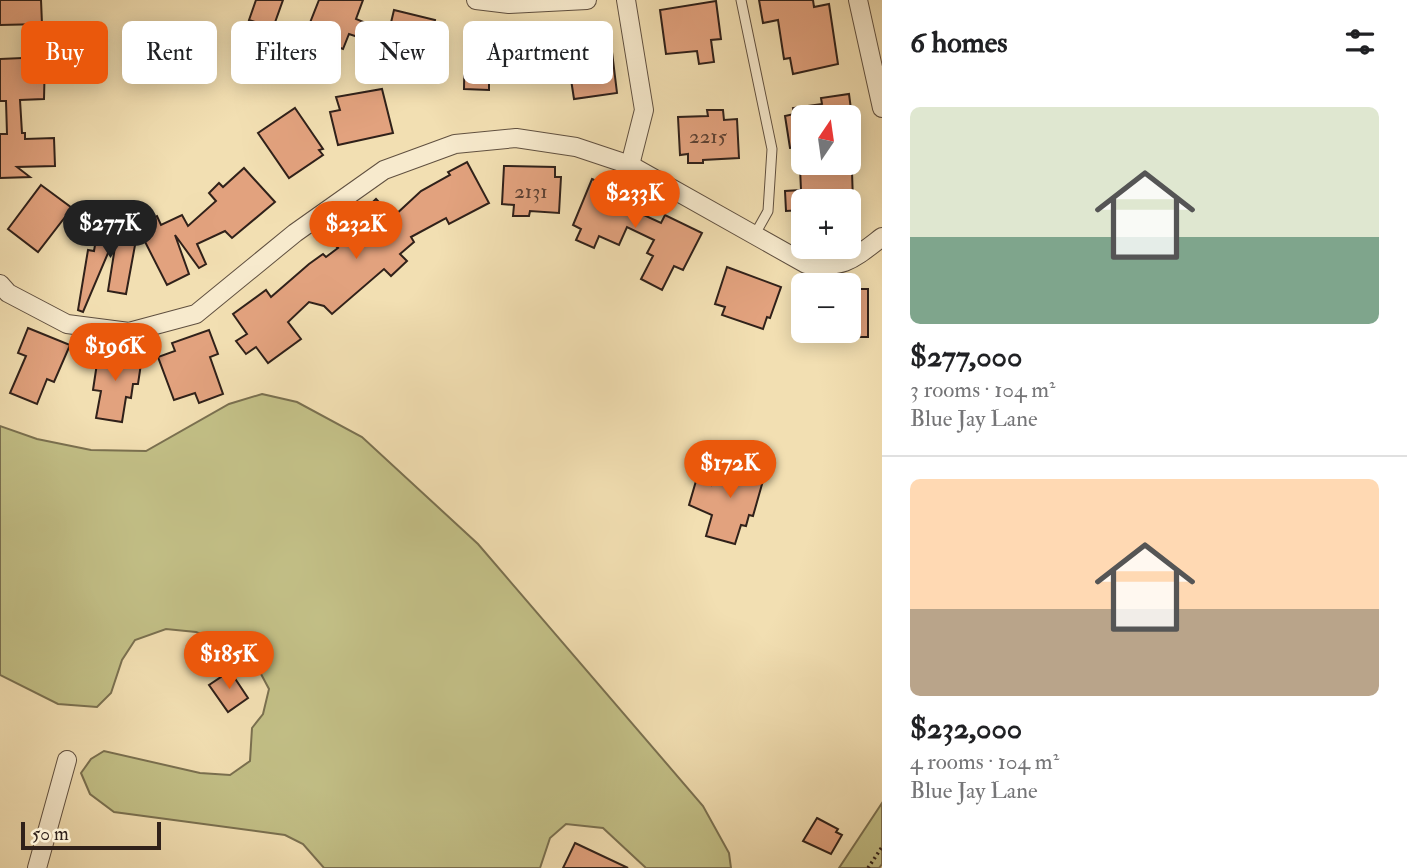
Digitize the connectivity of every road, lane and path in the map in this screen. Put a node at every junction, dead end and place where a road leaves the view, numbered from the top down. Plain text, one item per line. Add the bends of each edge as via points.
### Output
1 (476, 0) edge
2 (587, 0) edge
3 (626, 0) edge
4 (741, 0) edge
5 (858, 0) edge
6 (882, 108) edge
7 (630, 165) junction
8 (753, 237) junction
9 (882, 237) edge
10 (0, 284) edge
11 (66, 760) dead end
12 (882, 847) edge
13 (37, 868) edge
14 (868, 868) edge

1 - 2 street via 509,4
3 - 7 street via 644,110
4 - 8 lane via 772,149 768,211
5 - 6 street
7 - 8 street
7 - 10 street via 576,147 516,138 455,144 384,170 295,233 196,314 129,332 67,324 8,293
8 - 9 street via 806,264 833,267 853,260
11 - 13 street
12 - 14 path

